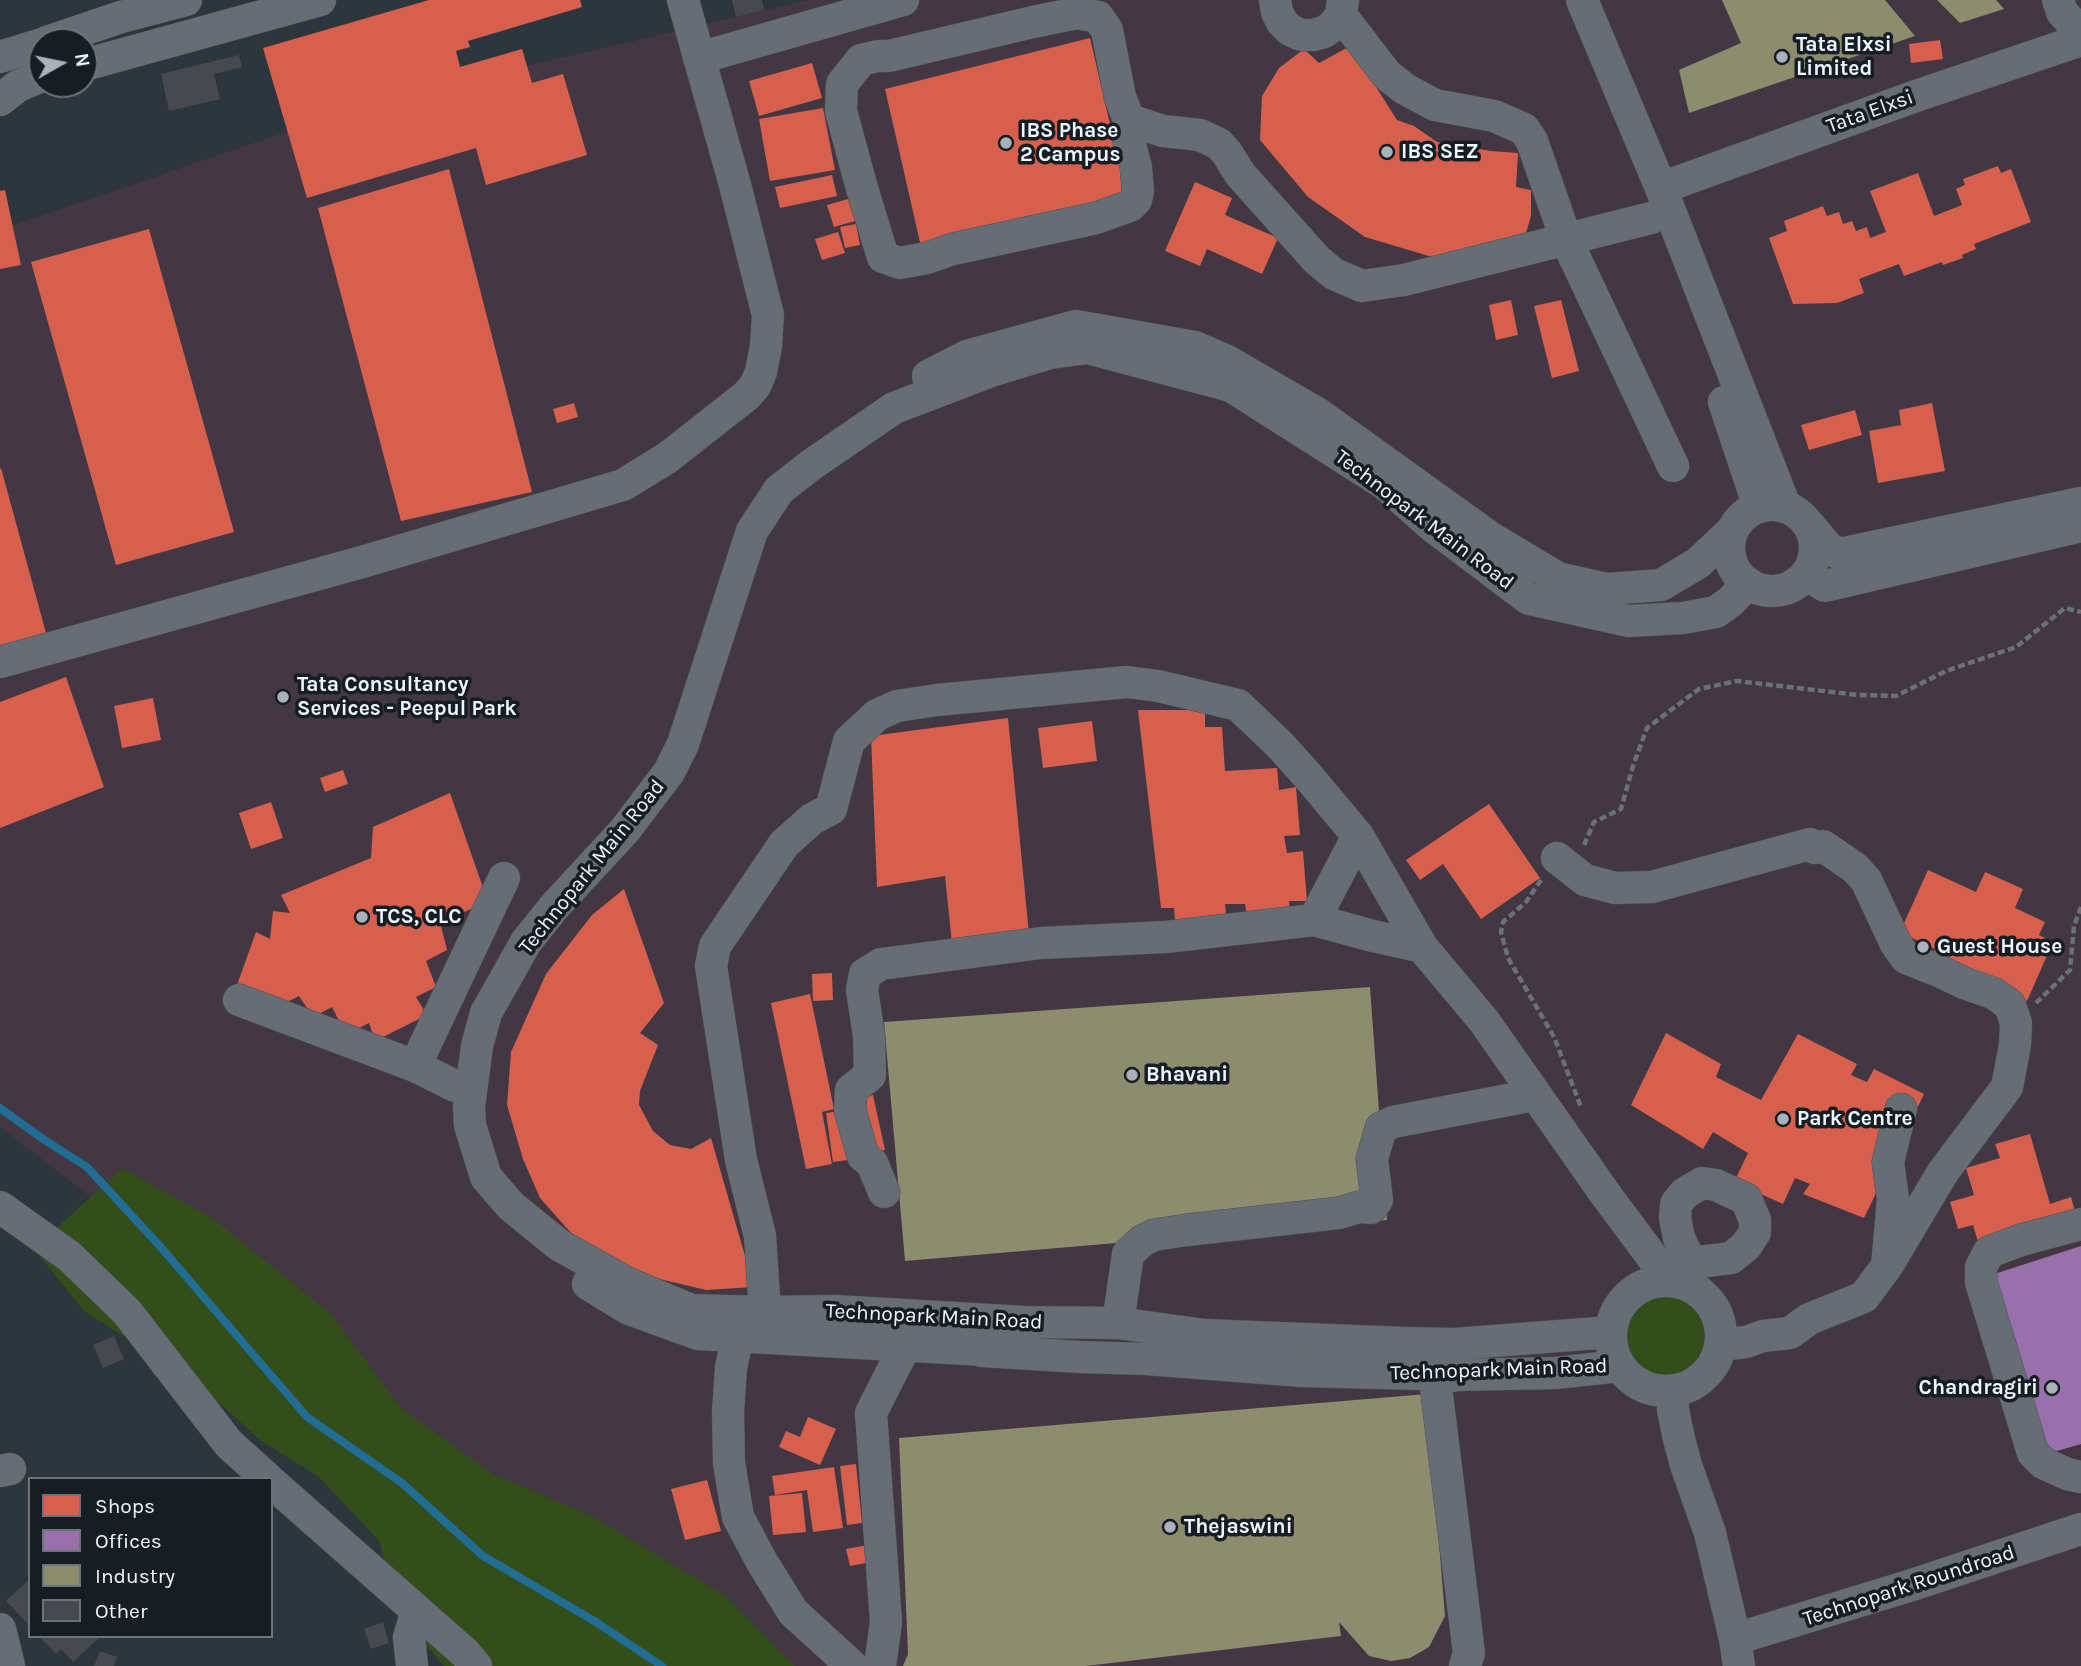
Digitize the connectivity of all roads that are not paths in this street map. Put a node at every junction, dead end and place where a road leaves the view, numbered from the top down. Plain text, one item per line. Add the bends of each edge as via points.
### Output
1 (186, 0) edge
2 (320, 0) edge
3 (683, 0) edge
4 (903, 0) edge
5 (1564, 0) edge
6 (1582, 0) edge
7 (2058, 0) edge
8 (1273, 2) edge
9 (847, 8) edge
10 (1342, 8) edge
11 (121, 17) junction
12 (88, 28) edge
13 (2081, 33) edge
14 (2081, 40) edge
15 (28, 48) edge
16 (133, 51) junction
17 (0, 57) edge
18 (699, 58) junction
19 (861, 60) junction
20 (98, 61) edge
21 (28, 82) edge
22 (0, 100) edge
23 (1129, 120) junction
24 (1661, 188) junction
25 (1651, 218) junction
26 (1566, 239) junction
27 (1673, 466) dead end
28 (2081, 503) edge
29 (1772, 506) junction
30 (1810, 526) junction
31 (2081, 526) edge
32 (1731, 532) junction
33 (1810, 570) junction
34 (1747, 584) junction
35 (0, 662) edge
36 (1358, 836) junction
37 (1557, 858) road end
38 (504, 878) dead end
39 (1314, 920) junction
40 (1422, 947) junction
41 (239, 1000) dead end
42 (415, 1066) junction
43 (455, 1086) junction
44 (1534, 1095) junction
45 (1901, 1109) dead end
46 (884, 1192) dead end
47 (0, 1207) edge
48 (2081, 1224) edge
49 (1886, 1266) junction
50 (1672, 1278) junction
51 (765, 1312) junction
52 (1118, 1323) junction
53 (1611, 1332) junction
54 (698, 1334) junction
55 (738, 1337) junction
56 (1721, 1345) junction
57 (904, 1348) junction
58 (1002, 1351) junction
59 (1620, 1366) junction
60 (1458, 1375) junction
61 (1673, 1392) junction
62 (267, 1477) edge
63 (2081, 1477) edge
64 (273, 1483) edge
65 (2078, 1539) edge
66 (417, 1611) junction
67 (0, 1629) edge
68 (1737, 1653) edge
69 (9, 1666) edge
70 (412, 1666) edge
71 (476, 1666) edge
72 (852, 1666) edge
73 (880, 1666) edge
74 (1465, 1666) edge

1 - 11 street
2 - 16 street
3 - 18 street
4 - 9 street
5 - 25 street
6 - 24 street
7 - 13 street via 2062,12
8 - 10 street via 1282,22 1301,35 1324,33
9 - 18 street
9 - 19 street
10 - 26 street via 1387,75 1405,89 1435,105 1494,116 1524,129
11 - 12 street
11 - 16 street
14 - 24 street, Tata Elxsi
15 - 17 street
16 - 20 street
18 - 35 street via 768,315 761,372 739,402 667,458 623,485
19 - 23 street via 1077,13 1092,15 1107,30
19 - 23 street via 842,84 841,111 883,257 900,263 1130,206 1138,191
21 - 22 street
23 - 26 street via 1163,131 1200,135 1219,144 1317,260 1334,274 1362,286 1404,280
24 - 29 street
25 - 26 street
25 - 29 street via 1730,419
26 - 27 street
28 - 30 street via 1840,554 1828,548
29 - 30 street via 1802,516
29 - 32 street via 1736,523
30 - 33 street via 1816,548
31 - 33 street via 1825,586
32 - 34 street via 1732,566
32 - 43 street, Technopark Main Road via 1698,563 1661,585 1607,589 1558,578 1491,538 1317,413 1195,347 1076,326 967,356 858,413 802,451 739,521 689,694 656,768 517,928 486,978
33 - 34 street via 1800,582 1775,592
34 - 51 street, Technopark Main Road via 1716,612 1683,618 1628,621 1529,599 1385,484 1231,386 1088,348 1050,353 991,371 894,408 793,479 779,490 752,531 683,744 669,772 625,830 526,942 486,1013 469,1107 486,1177 511,1206 559,1245 627,1283 691,1310
36 - 39 street
36 - 40 street
36 - 51 street via 1289,755 1238,705 1207,696 1128,682 937,700 897,706 877,715 849,741 831,809 784,844 715,946 711,966 741,1160 760,1236
37 - 49 street via 1585,880 1615,888 1652,887 1810,844 1823,846 1866,880 1906,958 1993,993 2010,1005 2016,1023 2007,1087 1942,1172
38 - 42 street
39 - 40 street
39 - 46 street via 1166,937 1041,943 881,964 865,974 862,990 870,1075 851,1090 850,1110 863,1157 872,1163
40 - 44 street via 1484,1021
41 - 42 street
42 - 43 street
43 - 54 street, Technopark Main Road via 463,1167 493,1210 547,1258 629,1309
44 - 50 street
44 - 52 street via 1381,1128 1372,1159 1377,1200 1371,1208 1165,1233 1142,1241 1129,1254
45 - 49 street via 1888,1162 1893,1199
47 - 62 street via 69,1256 127,1312 229,1444
48 - 63 street via 1989,1252 1981,1267 1981,1282 2033,1453 2043,1463
49 - 56 street via 1864,1297 1809,1319 1790,1333
50 - 53 street, Technopark Main Road via 1623,1301
50 - 56 street via 1702,1293 1714,1308 1721,1326
51 - 52 street, Technopark Main Road
52 - 53 street, Technopark Main Road via 1205,1335 1454,1344
53 - 59 street, Technopark Main Road
54 - 55 street, Technopark Main Road
54 - 58 street, Technopark Main Road
55 - 57 street, Technopark Main Road
55 - 72 street via 728,1412 729,1463 738,1517 793,1612
56 - 61 street via 1710,1371
57 - 58 street, Technopark Main Road
57 - 73 street via 871,1413 886,1622
58 - 60 street, Technopark Main Road via 1302,1371
59 - 60 street, Technopark Main Road
59 - 61 street, Technopark Main Road via 1646,1389
60 - 74 street via 1435,1379 1469,1653
61 - 68 street via 1679,1439 1710,1533
64 - 66 street
65 - 68 street, Technopark Roundroad via 1912,1586
66 - 70 street via 409,1637
66 - 71 street
67 - 69 street

